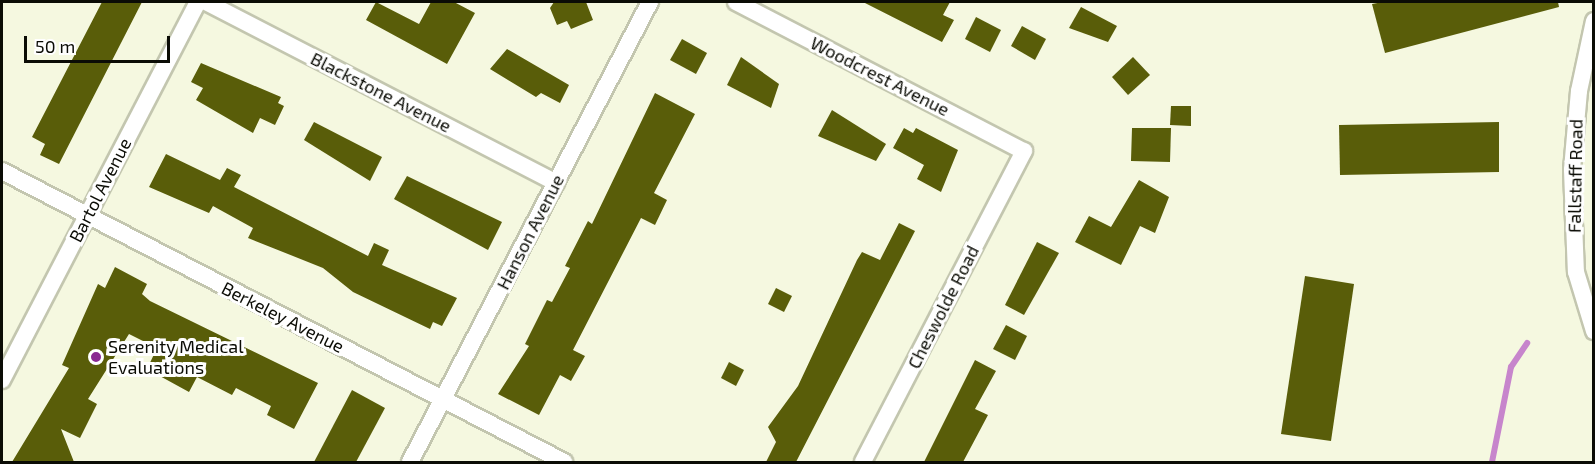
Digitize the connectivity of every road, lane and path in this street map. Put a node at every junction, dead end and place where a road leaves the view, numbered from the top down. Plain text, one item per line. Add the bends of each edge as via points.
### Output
1 (198, 2) edge
2 (206, 2) edge
3 (650, 2) edge
4 (736, 2) edge
5 (1593, 21) edge
6 (1024, 151) joint
7 (2, 171) edge
8 (556, 183) junction
9 (87, 215) junction
10 (1593, 331) edge
11 (2, 380) edge
12 (443, 400) junction
13 (410, 462) edge
14 (564, 462) edge
15 (863, 462) edge

1 - 9 street, Bartol Avenue
2 - 8 street, Blackstone Avenue
3 - 8 street, Hanson Avenue
4 - 6 street, Woodcrest Avenue
5 - 10 street, Fallstaff Road via 1576,110 1572,182 1576,272
6 - 15 street, Cheswolde Road
7 - 9 street, Berkeley Avenue
8 - 12 street, Hanson Avenue
9 - 11 street, Bartol Avenue
9 - 12 street, Berkeley Avenue
12 - 13 street, Hanson Avenue
12 - 14 street, Berkeley Avenue

